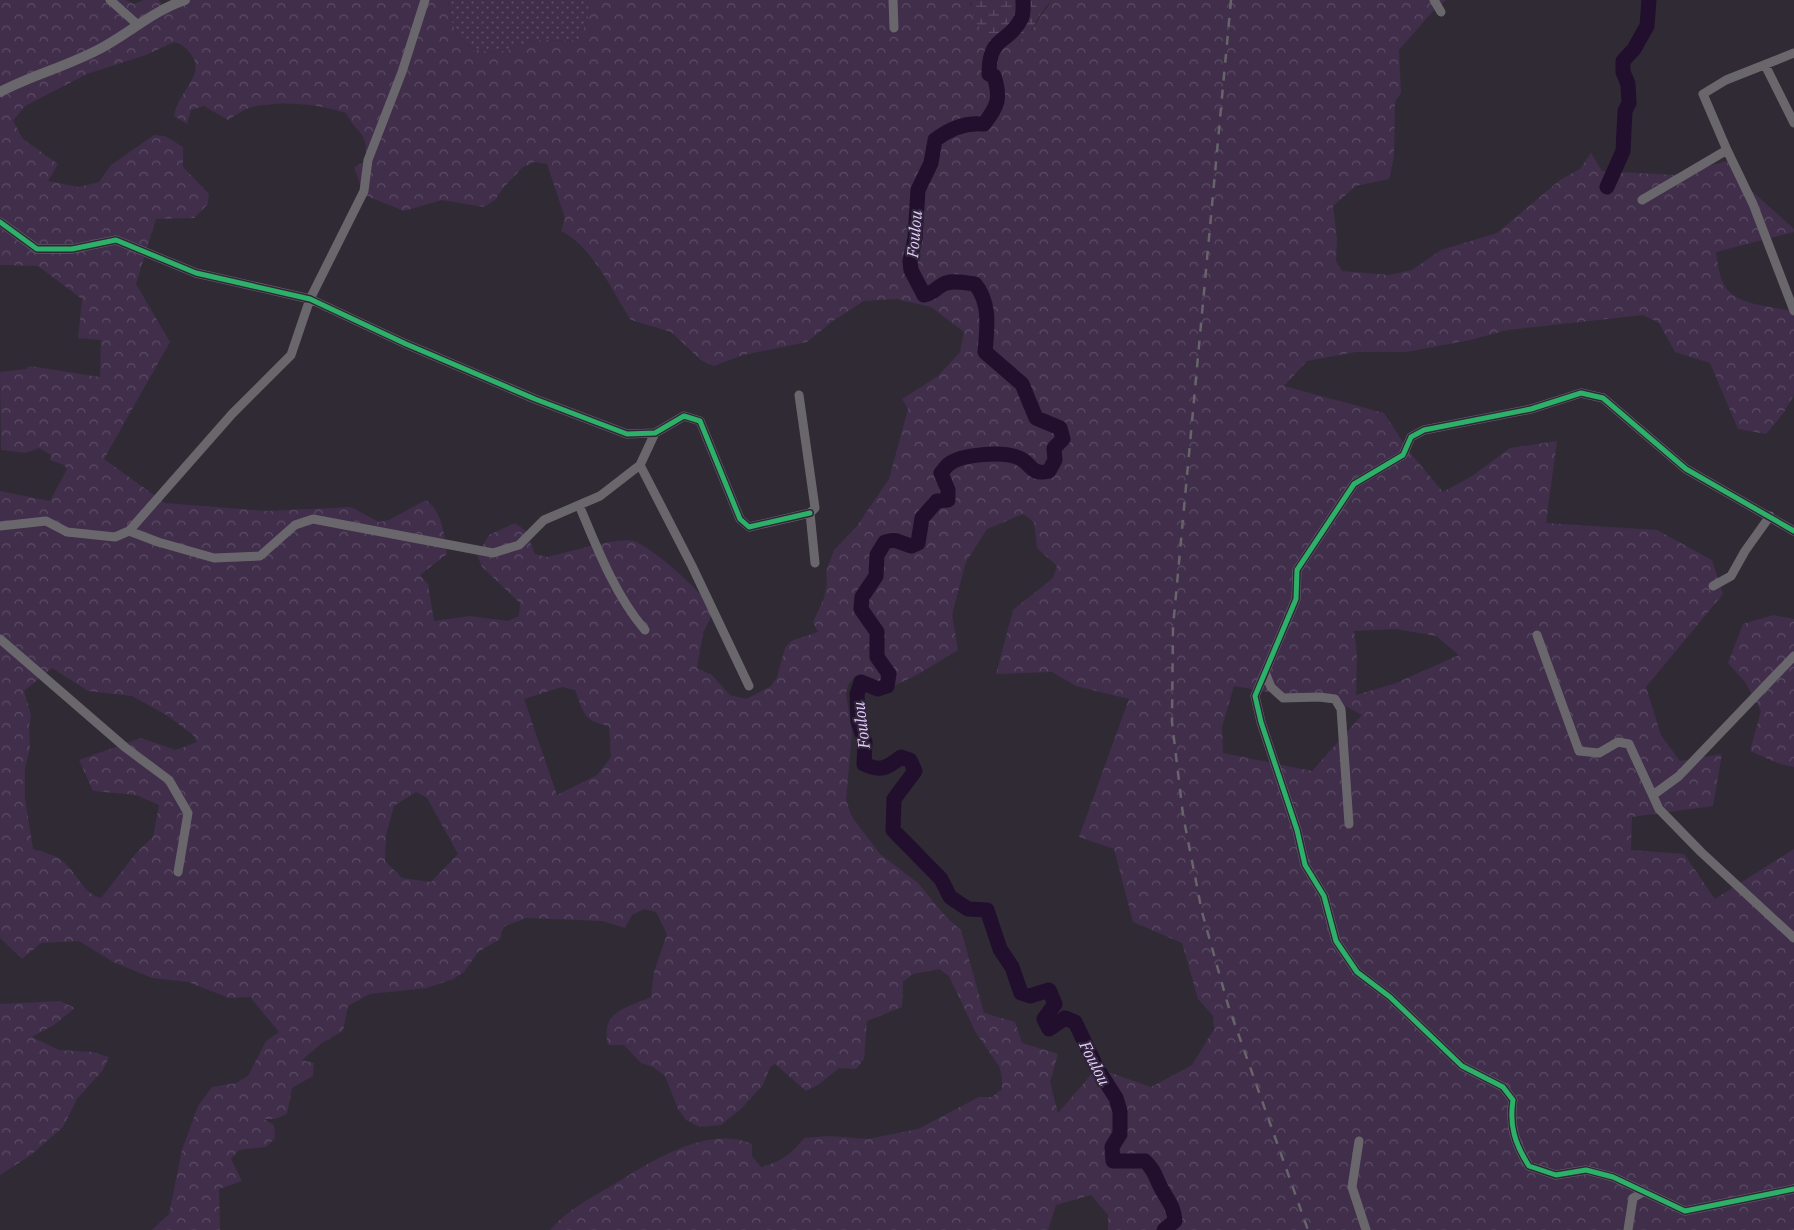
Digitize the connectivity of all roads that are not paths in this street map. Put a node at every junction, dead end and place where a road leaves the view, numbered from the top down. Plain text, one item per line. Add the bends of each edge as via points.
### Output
1 (110, 0) edge
2 (185, 0) edge
3 (425, 0) edge
4 (893, 0) edge
5 (1434, 0) edge
6 (1440, 12) dead end
7 (137, 24) junction
8 (894, 28) dead end
9 (1794, 53) edge
10 (1765, 65) junction
11 (0, 92) edge
12 (1794, 123) edge
13 (1727, 150) junction
14 (1642, 200) dead end
15 (0, 222) edge
16 (310, 299) junction
17 (1794, 311) edge
18 (799, 395) dead end
19 (655, 433) junction
20 (640, 465) junction
21 (579, 505) junction
22 (810, 513) junction
23 (1770, 516) junction
24 (0, 526) edge
25 (129, 531) junction
26 (1794, 531) edge
27 (815, 563) dead end
28 (1713, 586) dead end
29 (645, 630) dead end
30 (1537, 635) dead end
31 (0, 638) edge
32 (1794, 656) edge
33 (1265, 672) junction
34 (749, 686) dead end
35 (1653, 795) junction
36 (1349, 824) dead end
37 (178, 872) dead end
38 (1794, 938) edge
39 (1359, 1142) dead end
40 (1794, 1189) edge
41 (1643, 1192) junction
42 (1366, 1230) edge
43 (1628, 1230) edge

1 - 7 street
2 - 7 street
3 - 16 street via 368,160 364,191
4 - 8 street
5 - 6 street
7 - 11 street via 107,45 65,66
9 - 10 street
10 - 12 street
10 - 13 street via 1726,80 1703,94
13 - 14 street
13 - 17 street via 1753,204
15 - 16 street via 37,249 72,249 116,240 196,273
16 - 19 street via 536,399 627,434
16 - 25 street via 291,355 232,414
18 - 22 street via 815,508
19 - 20 street
19 - 22 street via 684,416 700,421 740,519 749,527
20 - 21 street via 600,496
20 - 34 street
21 - 25 street via 544,520 519,545 494,553 313,519 295,525 260,556 214,558
21 - 29 street via 603,561
22 - 27 street
23 - 26 street
23 - 28 street via 1731,576
23 - 33 street via 1686,469 1603,398 1581,393 1531,409 1424,430 1411,436 1403,455 1354,484 1297,570 1296,600
24 - 25 street via 46,521 67,532 114,537
30 - 35 street via 1579,751 1599,753 1618,742 1629,744
31 - 37 street via 126,748 169,780 188,813
32 - 35 street via 1679,776
33 - 36 street via 1271,687 1283,698 1335,699 1341,709
33 - 41 street via 1255,696 1261,722 1297,830 1305,865 1324,896 1336,941 1357,972 1390,997 1462,1066 1502,1087 1513,1100 1511,1112 1516,1145 1528,1166 1556,1175 1586,1170 1613,1177
35 - 38 street via 1659,808 1695,845
39 - 42 street via 1352,1187
40 - 41 street via 1685,1211
41 - 43 street via 1633,1198

